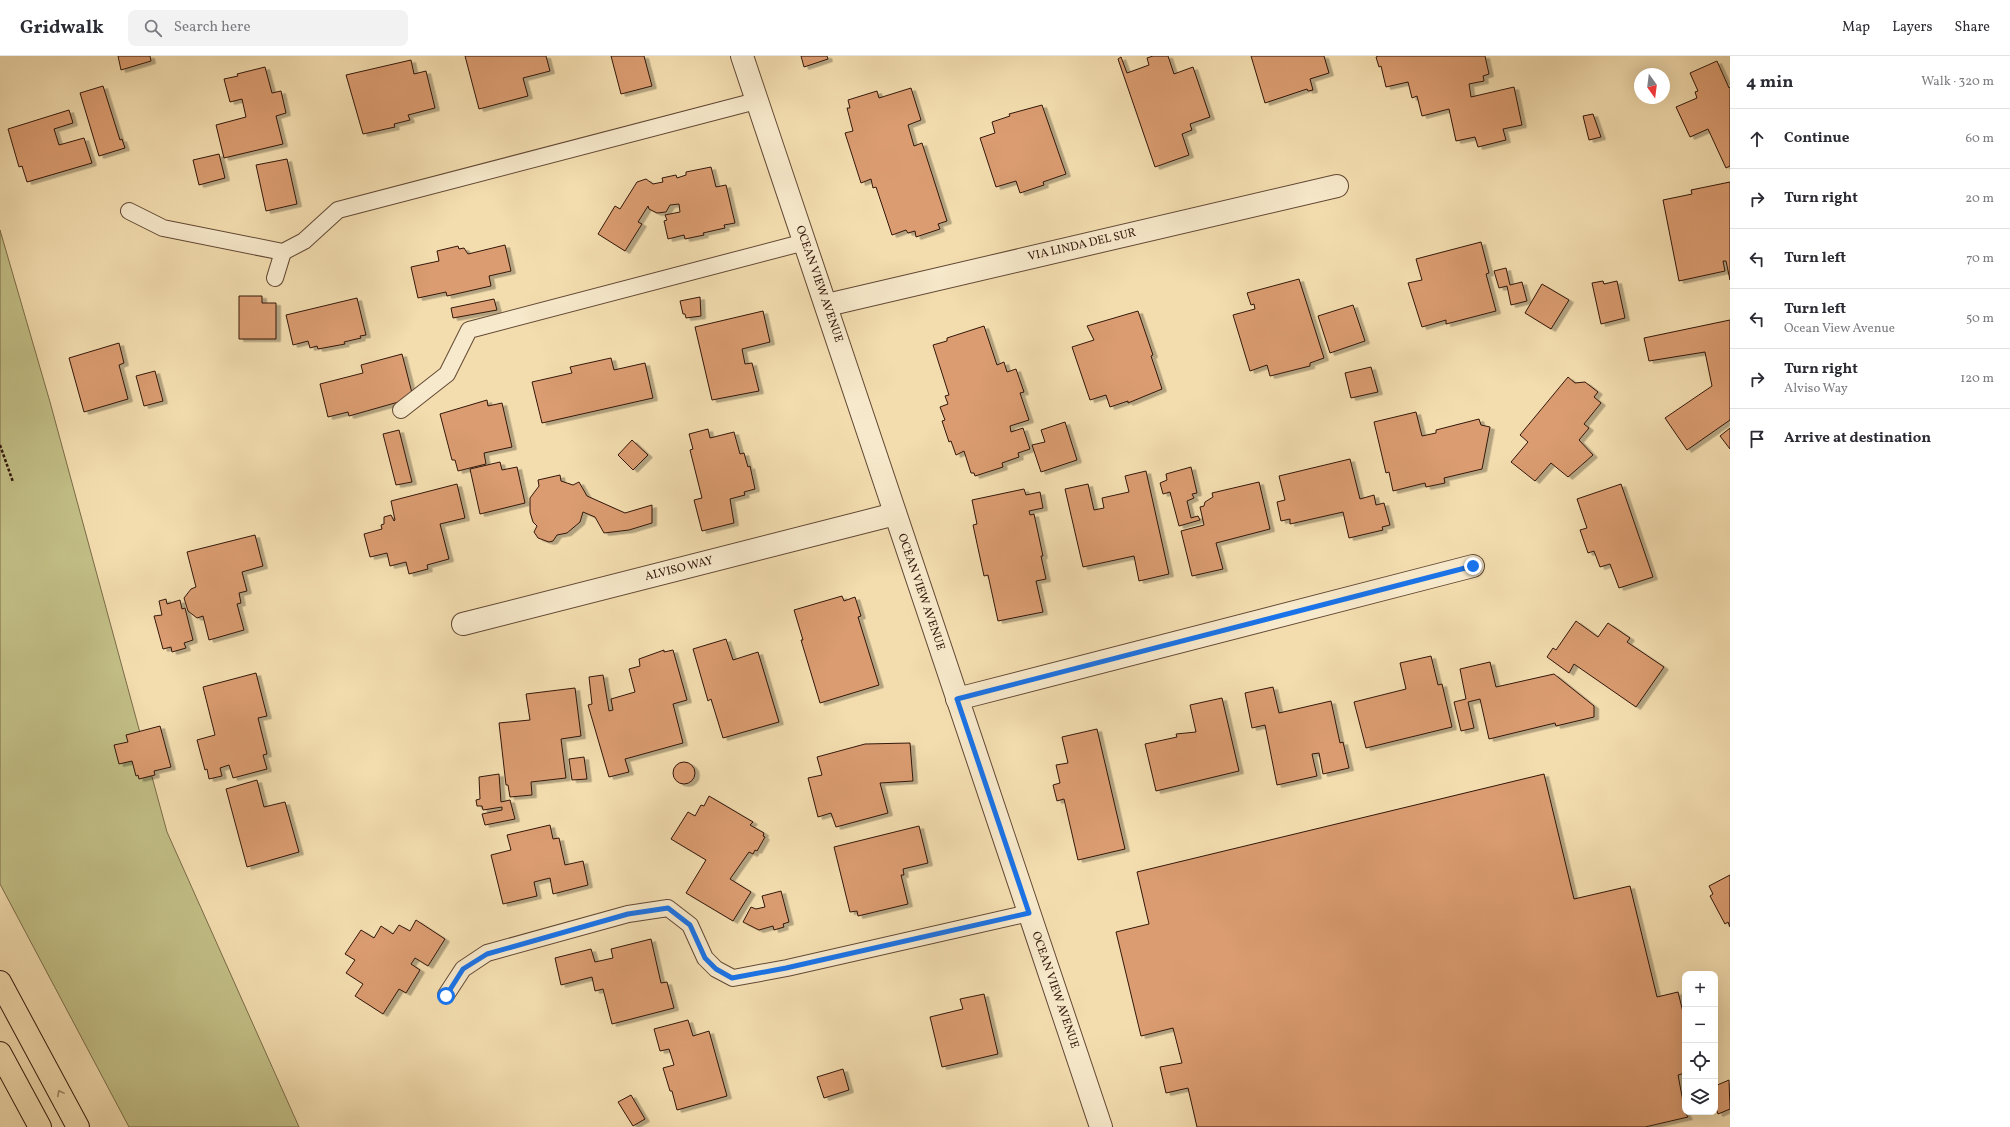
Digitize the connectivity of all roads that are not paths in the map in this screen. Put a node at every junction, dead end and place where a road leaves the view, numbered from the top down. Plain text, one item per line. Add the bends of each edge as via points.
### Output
1 (742, 56) edge
2 (756, 101) junction
3 (1337, 186) dead end
4 (129, 211) dead end
5 (805, 242) junction
6 (283, 252) junction
7 (275, 278) dead end
8 (827, 305) junction
9 (401, 410) dead end
10 (895, 514) junction
11 (1473, 566) dead end
12 (462, 624) dead end
13 (957, 699) junction
14 (1029, 913) junction
15 (0, 982) edge
16 (446, 996) dead end
17 (0, 1053) edge
18 (40, 1127) edge
19 (78, 1127) edge
20 (1101, 1127) edge

1 - 2 street, OCEAN VIEW AVENUE
2 - 5 street, OCEAN VIEW AVENUE
2 - 6 lane via 338,210 304,241
3 - 8 street, VIA LINDA DEL SUR
4 - 6 lane via 163,228
5 - 8 street, OCEAN VIEW AVENUE
5 - 9 lane via 469,330 447,374
6 - 7 lane
8 - 10 street, OCEAN VIEW AVENUE
10 - 12 street, ALVISO WAY
10 - 13 street, OCEAN VIEW AVENUE
11 - 13 street
13 - 14 street, OCEAN VIEW AVENUE
14 - 16 lane via 732,978 716,969 705,958 690,925 668,908 628,914 487,954 463,969
14 - 20 street, OCEAN VIEW AVENUE
19 -> 15 highway
17 - 18 highway

